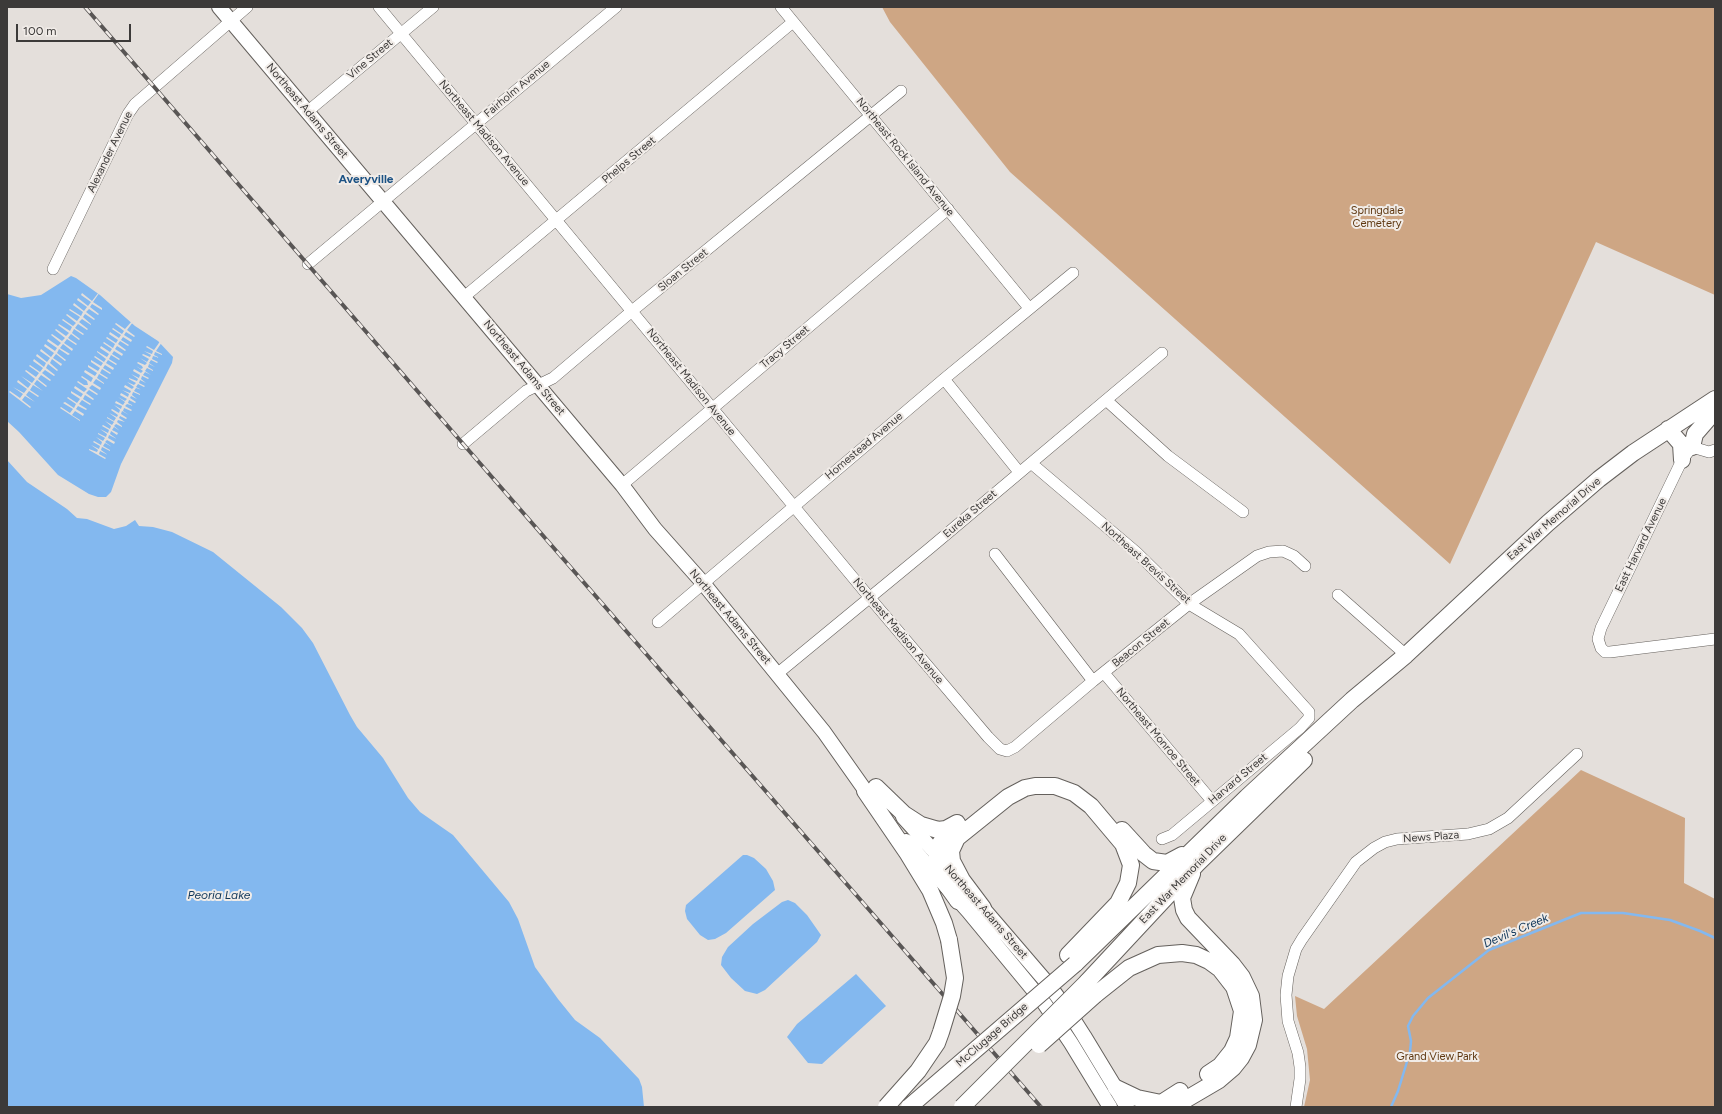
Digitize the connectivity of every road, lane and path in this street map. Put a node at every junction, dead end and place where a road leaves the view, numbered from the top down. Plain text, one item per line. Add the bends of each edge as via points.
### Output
1 (219, 7) edge
2 (247, 7) edge
3 (379, 7) edge
4 (433, 7) edge
5 (616, 7) edge
6 (781, 7) edge
7 (230, 21) junction
8 (793, 22) junction
9 (401, 33) junction
10 (901, 91) dead end
11 (307, 112) junction
12 (872, 116) junction
13 (476, 124) junction
14 (383, 200) junction
15 (948, 209) junction
16 (557, 220) junction
17 (308, 264) dead end
18 (53, 269) dead end
19 (1073, 273) dead end
20 (464, 297) junction
21 (1029, 308) junction
22 (632, 311) junction
23 (1162, 353) dead end
24 (944, 379) junction
25 (538, 385) junction
26 (1715, 399) edge
27 (1106, 400) junction
28 (712, 408) junction
29 (1715, 411) edge
30 (1668, 429) junction
31 (463, 444) dead end
32 (1685, 450) junction
33 (1715, 450) edge
34 (1031, 463) junction
35 (1019, 472) junction
36 (622, 485) junction
37 (794, 506) junction
38 (1243, 512) dead end
39 (995, 554) dead end
40 (1305, 566) dead end
41 (703, 583) junction
42 (1338, 595) dead end
43 (870, 598) junction
44 (1189, 604) junction
45 (658, 622) dead end
46 (1715, 639) edge
47 (1406, 655) junction
48 (1104, 673) junction
49 (777, 674) junction
50 (1093, 681) junction
51 (1310, 714) joint
52 (1007, 751) joint
53 (1577, 754) dead end
54 (871, 789) junction
55 (998, 795) junction
56 (1212, 801) junction
57 (1226, 826) junction
58 (1162, 839) dead end
59 (936, 854) junction
60 (958, 901) junction
61 (983, 908) junction
62 (1072, 960) junction
63 (1091, 988) junction
64 (1116, 1088) junction
65 (1170, 1105) edge
66 (886, 1107) edge
67 (908, 1107) edge
68 (962, 1107) edge
69 (966, 1107) edge
70 (1110, 1107) edge
71 (1127, 1107) edge
72 (1296, 1107) edge

1 - 7 main road, Northeast Adams Street
2 - 7 street, Alexander Avenue
3 - 9 street, Northeast Madison Avenue
4 - 9 street, Vine Street
5 - 13 street, Fairholm Avenue
6 - 8 street, Northeast Rock Island Avenue
7 - 11 main road, Northeast Adams Street
7 - 18 street, Alexander Avenue via 135,104
8 - 12 street, Northeast Rock Island Avenue
8 - 16 street, Phelps Street
9 - 11 street, Vine Street
9 - 13 street, Northeast Madison Avenue
10 - 12 street, Sloan Street
11 - 14 main road, Northeast Adams Street
12 - 15 street, Northeast Rock Island Avenue
12 - 22 street, Sloan Street
13 - 14 street, Fairholm Avenue
13 - 16 street, Northeast Madison Avenue
14 - 17 street, Fairholm Avenue
14 - 20 main road, Northeast Adams Street
15 - 21 street, Northeast Rock Island Avenue
15 - 28 street, Tracy Street
16 - 20 street, Phelps Street
16 - 22 street, Northeast Madison Avenue
19 - 21 street, Homestead Avenue
20 - 25 main road, Northeast Adams Street
21 - 24 street, Homestead Avenue
22 - 25 street, Sloan Street via 553,378
22 - 28 street, Northeast Madison Avenue
23 - 27 street, Eureka Street
24 - 35 street
24 - 37 street, Homestead Avenue
25 - 31 street, Sloan Street
25 - 36 main road, Northeast Adams Street
26 - 30 highway, East War Memorial Drive
27 - 34 street, Eureka Street
27 - 38 street via 1174,461
28 - 36 street, Tracy Street
28 - 37 street, Northeast Madison Avenue
29 - 32 highway
30 - 32 highway
30 - 47 highway, East War Memorial Drive via 1616,466 1558,513
32 - 33 street
32 - 46 street, East Harvard Avenue via 1600,631 1599,646 1605,652 1614,652
34 - 35 street, Eureka Street
34 - 44 street, Northeast Brevis Street via 1136,552
35 - 43 street, Eureka Street
36 - 41 main road, Northeast Adams Street via 655,529
37 - 41 street, Homestead Avenue
37 - 43 street, Northeast Madison Avenue
39 - 50 street
40 - 44 street, Beacon Street via 1283,550 1269,552 1257,556
41 - 45 street, Homestead Avenue
41 - 49 main road, Northeast Adams Street
42 - 47 street
43 - 49 street, Eureka Street
43 - 52 street, Northeast Madison Avenue via 996,746
44 - 48 street, Beacon Street
44 - 51 street, Northeast Brevis Street via 1239,634
47 - 57 highway, East War Memorial Drive via 1360,706
48 - 50 street, Beacon Street
48 - 56 street, Northeast Monroe Street
49 - 54 main road, Northeast Adams Street
50 - 52 street, Beacon Street
51 - 56 street, Harvard Street via 1300,728
53 - 72 street, News Plaza via 1508,818 1489,829 1468,834 1385,842 1356,862 1348,872 1302,939 1292,961 1286,994 1288,1021 1300,1067
54 - 55 highway via 912,821 938,830 953,826
54 - 59 main road, Northeast Adams Street
54 - 60 main road, Northeast Adams Street via 893,826
54 - 66 highway, bridge via 928,887 944,923 955,978 937,1043 918,1071
55 - 57 highway via 1016,784 1034,779 1056,779 1076,786 1091,796 1146,856 1162,863 1177,859
55 - 59 highway via 944,838
56 - 58 street, Harvard Street via 1172,835
57 - 62 highway, East War Memorial Drive
57 - 63 highway, East War Memorial Drive via 1155,907
57 - 65 highway via 1184,889 1182,905 1187,916 1243,979 1250,992 1253,1006 1253,1027 1245,1051 1233,1068 1219,1080
59 - 60 highway via 943,880
59 - 61 main road, Northeast Adams Street
60 - 70 main road, Northeast Adams Street via 1049,1009
61 - 62 highway via 964,883 952,861 951,851 957,838 1002,801 1020,790 1045,785 1074,793 1091,806 1123,844 1130,865 1128,883 1118,903
61 - 64 main road, Northeast Adams Street via 1057,997
62 - 67 highway, McClugage Bridge, bridge
63 - 65 highway via 1151,958 1174,952 1196,955 1209,961 1220,969 1234,987 1242,1012 1238,1038 1232,1051 1220,1066
63 - 68 highway, East War Memorial Drive, bridge
63 - 69 highway, bridge via 1043,1042
64 - 65 highway via 1137,1098
64 - 71 main road, Northeast Adams Street

